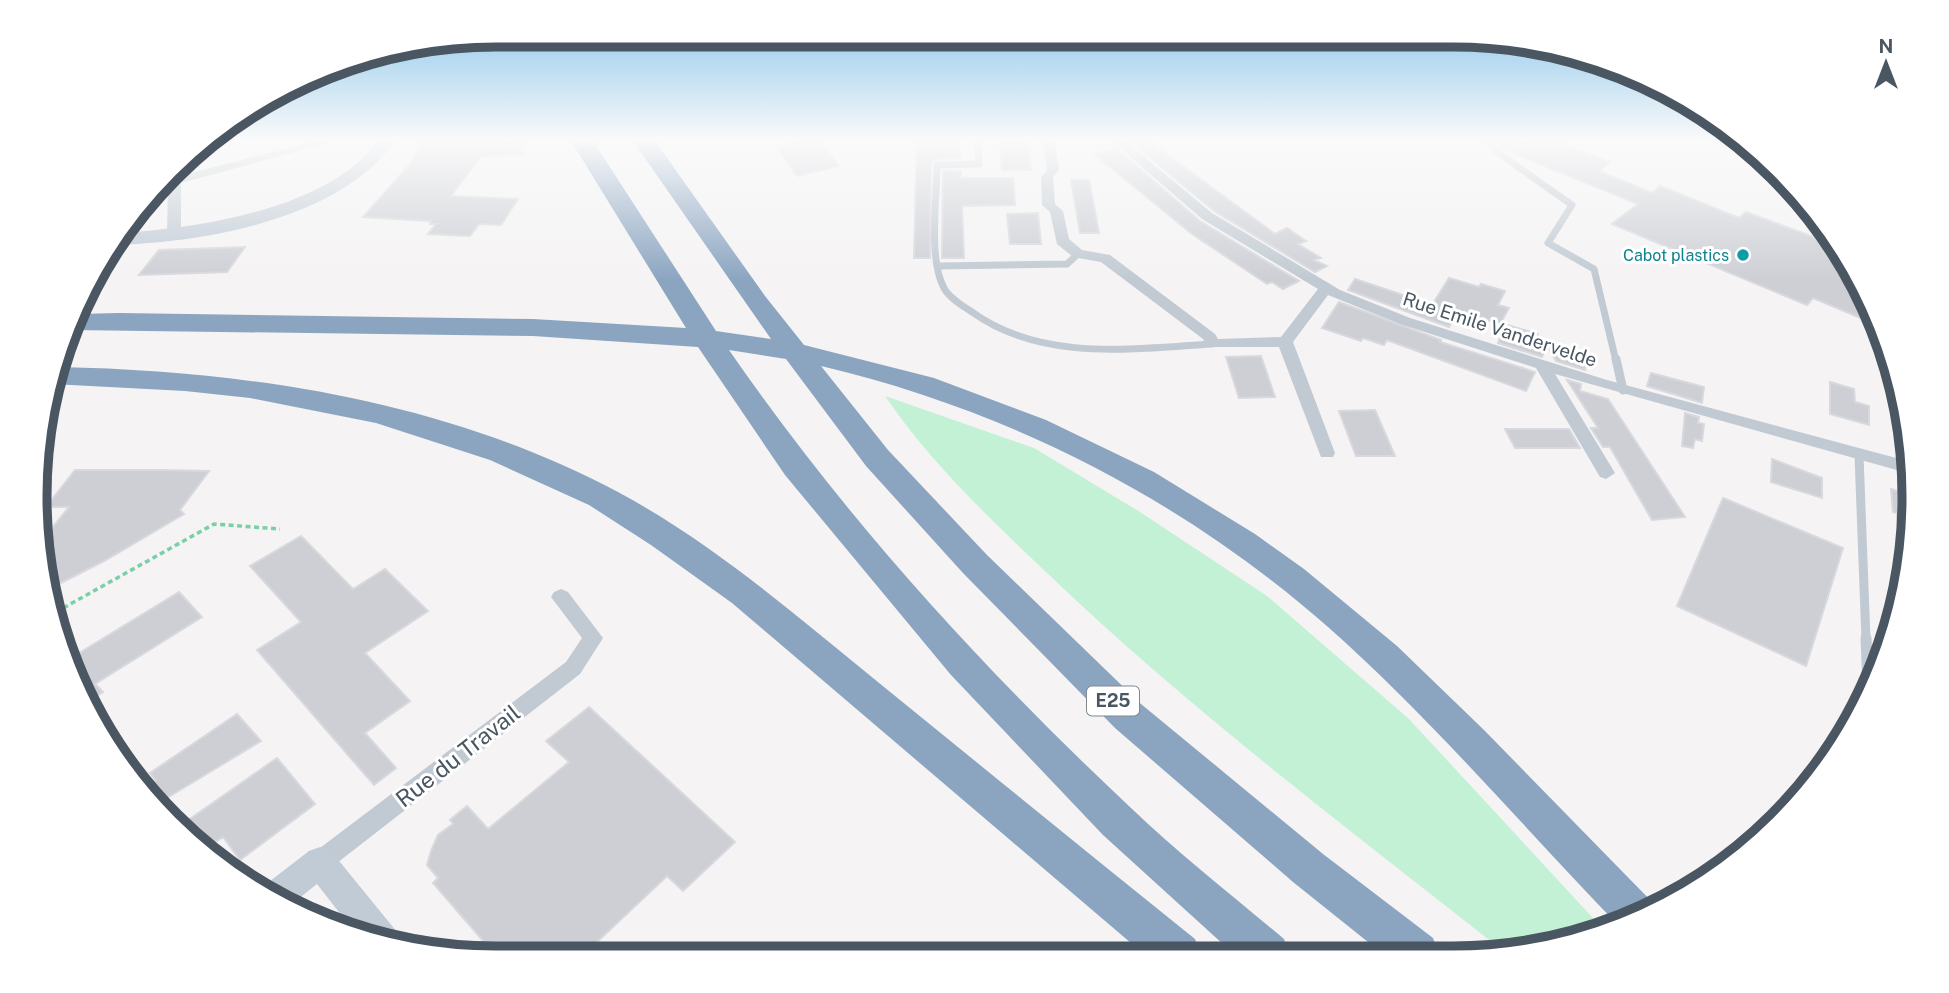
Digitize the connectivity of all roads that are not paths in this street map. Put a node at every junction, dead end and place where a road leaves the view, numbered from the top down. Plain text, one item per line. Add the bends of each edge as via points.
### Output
1 (175, 187) edge
2 (331, 187) edge
3 (611, 187) edge
4 (676, 187) edge
5 (937, 187) edge
6 (1048, 187) edge
7 (1173, 187) edge
8 (1547, 187) edge
9 (174, 235) junction
10 (130, 237) edge
11 (1078, 254) junction
12 (939, 266) junction
13 (1326, 288) junction
14 (83, 321) edge
15 (1285, 342) junction
16 (1212, 344) junction
17 (1542, 365) junction
18 (64, 376) edge
19 (1623, 390) junction
20 (1327, 453) dead end
21 (1858, 455) junction
22 (1901, 466) edge
23 (1606, 473) dead end
24 (561, 597) dead end
25 (1867, 669) edge
26 (320, 862) junction
27 (282, 891) edge
28 (1632, 908) edge
29 (372, 928) edge
30 (1168, 946) edge
31 (1258, 946) edge
32 (1407, 946) edge

1 - 9 street
2 - 9 street via 281,209 218,228
3 - 31 highway via 674,290 804,477 964,664 1117,822
4 - 32 highway, E25 via 756,302 877,458 975,564 1128,716
5 - 12 lane
6 - 11 street via 1062,240
7 - 13 street, Rue Emile Vandervelde via 1207,216
8 - 19 lane via 1572,205 1548,243 1594,269
9 - 10 street
11 - 12 lane via 1067,264
11 - 16 street via 1105,258 1210,337
12 - 16 lane via 943,289 970,313 1026,339 1066,349
13 - 15 street
13 - 17 street, Rue Emile Vandervelde via 1405,321
14 - 28 highway via 507,326 646,333 758,346 839,362 964,398 1035,426 1165,492 1294,580 1447,719
15 - 16 street
15 - 20 street
17 - 19 street, Rue Emile Vandervelde
17 - 23 street
18 - 30 highway via 173,381 335,403 442,430 522,460 611,502 744,593
19 - 21 street, Rue Emile Vandervelde
21 - 22 street, Rue Emile Vandervelde
21 - 25 lane
24 - 26 street, Rue du Travail via 593,638 573,668
26 - 27 street, Rue du Travail
26 - 29 street

